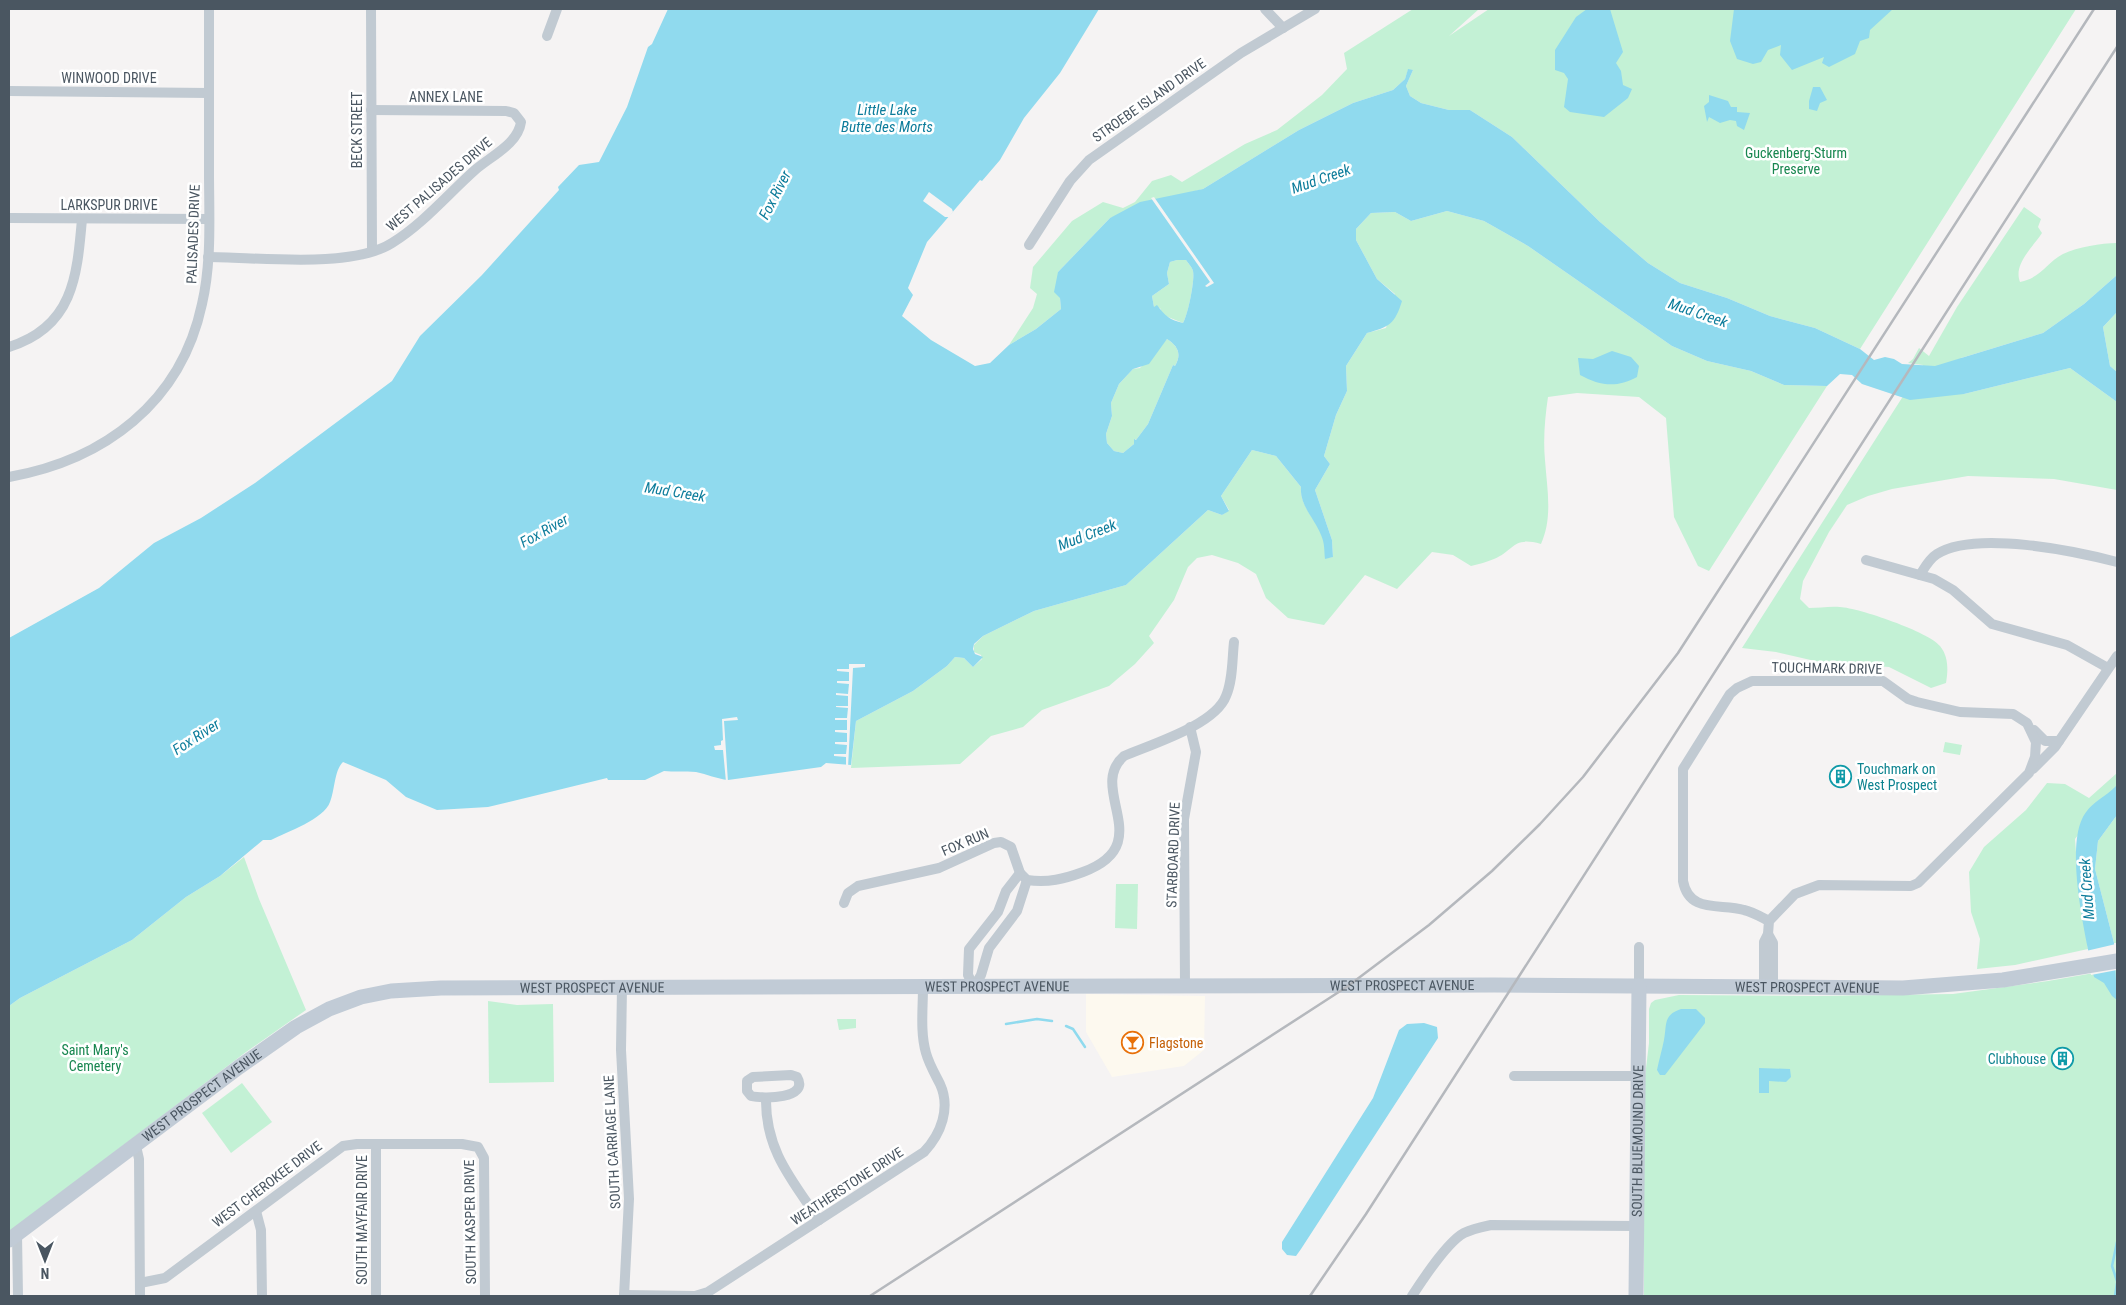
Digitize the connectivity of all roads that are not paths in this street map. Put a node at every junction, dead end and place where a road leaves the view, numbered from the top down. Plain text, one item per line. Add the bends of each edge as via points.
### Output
1 (209, 9) edge
2 (371, 9) edge
3 (557, 9) edge
4 (1265, 9) edge
5 (1315, 9) edge
6 (1283, 28) junction
7 (548, 36) dead end
8 (9, 91) edge
9 (209, 93) junction
10 (370, 110) junction
11 (519, 117) joint
12 (9, 218) edge
13 (82, 219) junction
14 (208, 219) junction
15 (1029, 245) dead end
16 (372, 251) junction
17 (208, 257) junction
18 (9, 347) edge
19 (9, 477) edge
20 (1866, 560) dead end
21 (2117, 562) edge
22 (1920, 575) junction
23 (1234, 642) dead end
24 (2117, 656) edge
25 (2108, 668) junction
26 (2030, 726) junction
27 (1190, 727) junction
28 (2059, 741) junction
29 (2029, 773) junction
30 (1023, 877) junction
31 (844, 903) dead end
32 (1769, 921) junction
33 (1639, 947) dead end
34 (2117, 952) edge
35 (2117, 961) edge
36 (2087, 963) junction
37 (1185, 986) junction
38 (1639, 986) junction
39 (1768, 986) junction
40 (622, 987) junction
41 (923, 987) junction
42 (974, 987) junction
43 (1514, 1076) dead end
44 (1637, 1076) junction
45 (766, 1098) junction
46 (376, 1144) junction
47 (136, 1146) junction
48 (481, 1149) joint
49 (256, 1211) junction
50 (819, 1220) junction
51 (1636, 1226) junction
52 (13, 1237) edge
53 (140, 1283) junction
54 (18, 1296) edge
55 (140, 1296) edge
56 (262, 1296) edge
57 (376, 1296) edge
58 (485, 1296) edge
59 (624, 1296) edge
60 (1412, 1296) edge
61 (1636, 1296) edge

1 - 9 street, PALISADES DRIVE
2 - 10 street, BECK STREET
3 - 7 street
4 - 6 street
5 - 6 street, STROEBE ISLAND DRIVE
6 - 15 street, STROEBE ISLAND DRIVE via 1202,80 1089,160 1070,181
8 - 9 street, WINWOOD DRIVE
9 - 14 street, PALISADES DRIVE
10 - 11 street, ANNEX LANE via 506,111
10 - 16 street, BECK STREET
11 - 16 street, WEST PALISADES DRIVE via 520,127 512,140 397,239
12 - 13 street, LARKSPUR DRIVE
13 - 14 street, LARKSPUR DRIVE
13 - 18 street via 77,271 68,299 43,330
14 - 17 street, PALISADES DRIVE
16 - 17 street, WEST PALISADES DRIVE via 340,258
17 - 19 street, PALISADES DRIVE via 202,306 191,338 169,381 147,408 113,438 94,449 46,469
20 - 22 street
21 - 22 street via 2036,546 1969,545 1947,549 1936,555
22 - 25 street via 1943,584 1992,624 2067,645
23 - 27 street via 1226,696 1216,710
24 - 25 street
25 - 28 street
26 - 28 street, TOUCHMARK DRIVE via 2045,741
26 - 29 street via 2037,750
26 - 32 street, TOUCHMARK DRIVE via 2013,714 1960,712 1917,702 1883,680 1758,680 1737,688 1683,769 1683,881 1687,893 1699,904 1745,910
27 - 30 street via 1124,756 1116,765 1112,782 1120,835 1109,858 1061,880 1043,882
27 - 37 street, STARBOARD DRIVE via 1196,752 1184,819
28 - 29 street
29 - 32 street via 1918,883 1911,886 1806,888 1795,894
30 - 31 street, FOX RUN via 1011,847 1001,842 994,843 939,868 858,886 848,893
30 - 42 street via 1017,911 989,948
30 - 42 street via 1006,891 998,912 969,949 968,975
32 - 39 street via 1764,942
33 - 38 street
34 - 36 main road, WEST PROSPECT AVENUE
35 - 36 main road, WEST PROSPECT AVENUE
36 - 39 main road, WEST PROSPECT AVENUE via 2003,980 1939,986
37 - 38 main road, WEST PROSPECT AVENUE
37 - 42 main road, WEST PROSPECT AVENUE
38 - 39 main road, WEST PROSPECT AVENUE
38 - 44 main road, SOUTH BLUEMOUND DRIVE
40 - 41 main road, WEST PROSPECT AVENUE
40 - 47 main road, WEST PROSPECT AVENUE via 403,990 347,1001 296,1027
40 - 59 street, SOUTH CARRIAGE LANE via 621,1050 629,1199
41 - 42 main road, WEST PROSPECT AVENUE
41 - 50 street, WEATHERSTONE DRIVE via 924,1046 944,1097 940,1130 924,1152
43 - 44 street
44 - 51 main road, SOUTH BLUEMOUND DRIVE
45 - 45 street via 795,1092 799,1088 798,1079 791,1075 749,1079 748,1094
45 - 50 street via 768,1131 776,1154
46 - 48 street, WEST CHEROKEE DRIVE via 462,1144
46 - 49 street, WEST CHEROKEE DRIVE via 343,1146
46 - 57 street, SOUTH MAYFAIR DRIVE
47 - 52 main road, WEST PROSPECT AVENUE
47 - 53 street via 139,1159
48 - 58 street, SOUTH KASPER DRIVE via 484,1158
49 - 53 street, WEST CHEROKEE DRIVE via 164,1278
49 - 56 street via 262,1230
50 - 59 street, WEATHERSTONE DRIVE via 702,1294
51 - 60 street via 1491,1225 1476,1229 1456,1239 1426,1273
51 - 61 main road, SOUTH BLUEMOUND DRIVE
52 - 54 street
53 - 55 street

